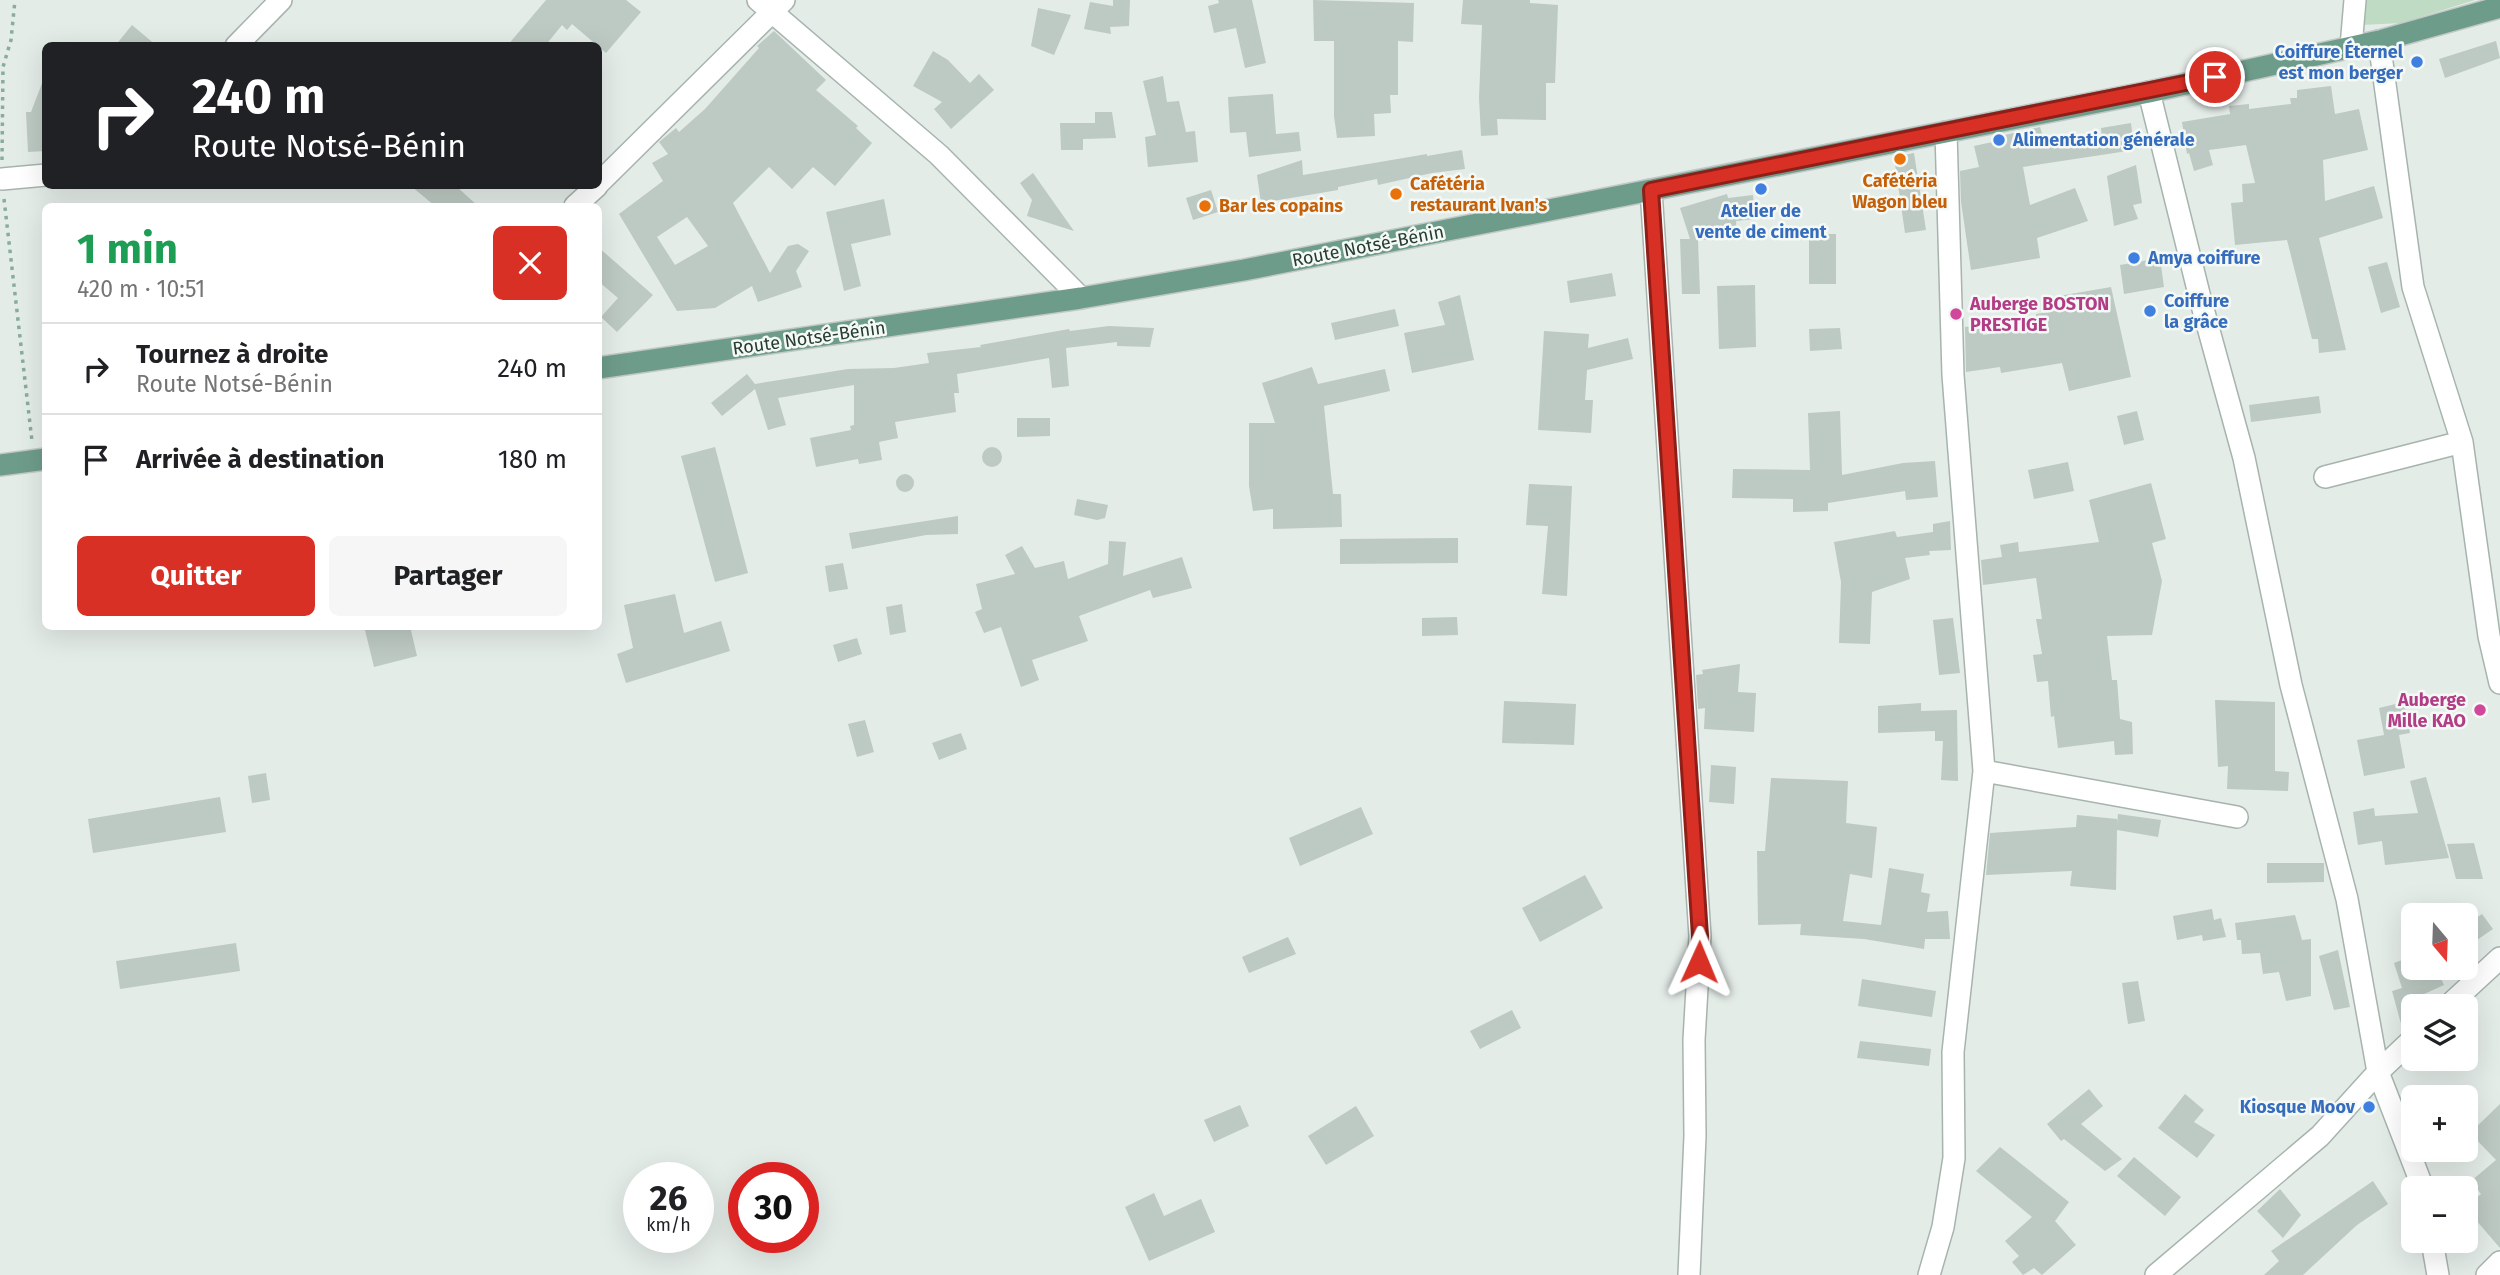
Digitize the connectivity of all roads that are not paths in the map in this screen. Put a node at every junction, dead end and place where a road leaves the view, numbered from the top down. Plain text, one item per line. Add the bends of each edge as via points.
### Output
1 (281, 0) edge
2 (2355, 0) edge
3 (771, 4) edge
4 (2500, 7) edge
5 (2379, 41) junction
6 (240, 42) edge
7 (2351, 47) junction
8 (2149, 92) junction
9 (1946, 132) junction
10 (42, 175) edge
11 (2, 179) road end
12 (602, 181) edge
13 (594, 189) edge
14 (1651, 190) junction
15 (578, 203) edge
16 (1081, 298) junction
17 (602, 367) edge
18 (2462, 442) junction
19 (40, 460) edge
20 (0, 465) edge
21 (2325, 477) dead end
22 (2500, 683) edge
23 (1984, 771) junction
24 (2237, 817) dead end
25 (2500, 958) edge
26 (2461, 994) edge
27 (2401, 1050) edge
28 (2378, 1072) junction
29 (2418, 1176) edge
30 (2434, 1253) edge
31 (2500, 1262) edge
32 (1689, 1275) edge
33 (1929, 1275) edge
34 (2156, 1275) edge
35 (2438, 1275) edge
36 (2487, 1275) edge

1 - 6 street
2 - 7 street
3 - 12 street
3 - 16 street via 939,155
4 - 5 main road, Route Notsé-Bénin
5 - 7 main road, Route Notsé-Bénin
5 - 18 street via 2413,287
7 - 8 main road, Route Notsé-Bénin
8 - 9 main road, Route Notsé-Bénin
8 - 28 street via 2244,458 2291,685 2347,900
9 - 14 main road, Route Notsé-Bénin
9 - 23 street via 1953,375
10 - 11 street
13 - 15 street
14 - 16 main road, Route Notsé-Bénin
14 - 32 street via 1700,936
16 - 17 main road, Route Notsé-Bénin
18 - 21 street
18 - 22 street via 2489,636
19 - 20 main road
23 - 24 street
23 - 33 street via 1953,1052 1954,1158 1943,1227
25 - 26 street
27 - 28 street
28 - 29 street
28 - 34 street via 2320,1136
30 - 35 street
31 - 36 street

